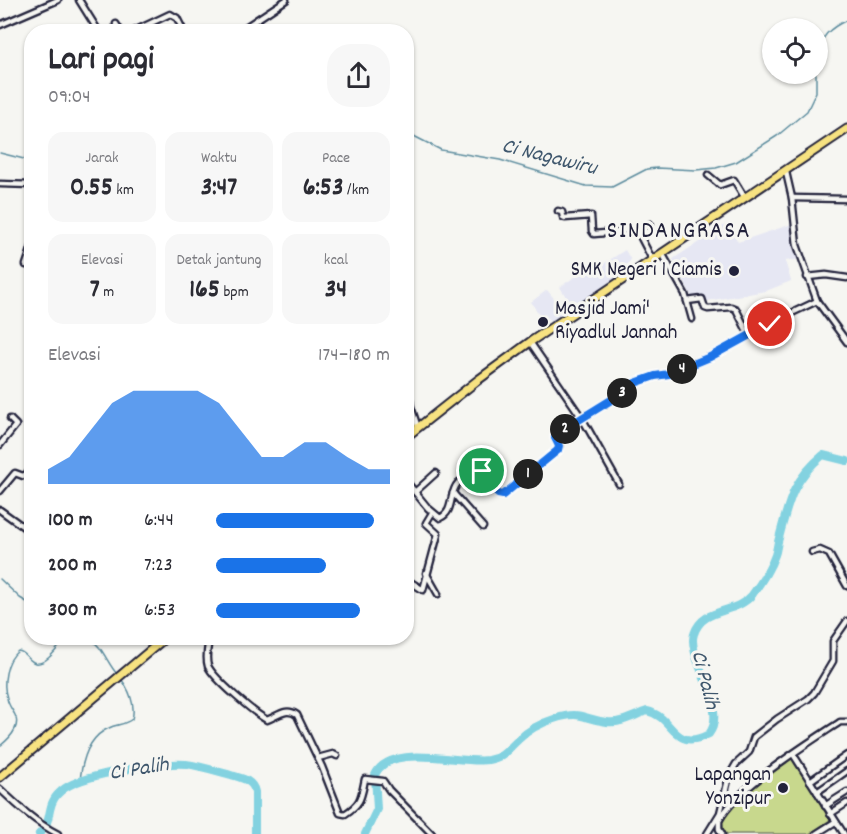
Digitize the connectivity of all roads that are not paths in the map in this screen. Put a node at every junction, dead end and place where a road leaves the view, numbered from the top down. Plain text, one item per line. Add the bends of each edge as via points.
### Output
1 (58, 0) edge
2 (79, 0) edge
3 (286, 0) edge
4 (94, 24) edge
5 (149, 24) edge
6 (180, 24) edge
7 (250, 24) edge
8 (0, 25) edge
9 (847, 129) edge
10 (786, 172) junction
11 (708, 175) dead end
12 (0, 184) edge
13 (24, 185) edge
14 (745, 198) junction
15 (792, 198) junction
16 (847, 199) edge
17 (558, 212) dead end
18 (650, 224) dead end
19 (639, 234) dead end
20 (662, 253) junction
21 (652, 260) junction
22 (807, 277) junction
23 (847, 278) edge
24 (687, 301) junction
25 (817, 302) junction
26 (692, 319) dead end
27 (749, 334) junction
28 (530, 342) junction
29 (847, 342) edge
30 (414, 416) edge
31 (582, 418) junction
32 (10, 419) dead end
33 (418, 428) junction
34 (414, 431) edge
35 (0, 445) edge
36 (436, 473) dead end
37 (24, 475) edge
38 (619, 484) dead end
39 (0, 491) edge
40 (415, 492) joint
41 (453, 493) junction
42 (0, 510) edge
43 (432, 513) junction
44 (483, 526) dead end
45 (24, 528) edge
46 (812, 552) dead end
47 (426, 573) junction
48 (414, 584) edge
49 (847, 586) edge
50 (438, 594) dead end
51 (847, 621) edge
52 (153, 645) edge
53 (208, 645) edge
54 (847, 722) edge
55 (793, 754) junction
56 (847, 755) edge
57 (337, 756) dead end
58 (318, 758) junction
59 (847, 771) edge
60 (0, 777) edge
61 (810, 781) junction
62 (0, 789) edge
63 (817, 792) junction
64 (847, 792) edge
65 (847, 803) edge
66 (825, 806) junction
67 (830, 814) junction
68 (835, 822) junction
69 (58, 834) edge
70 (432, 834) edge
71 (707, 834) edge
72 (722, 834) edge
73 (816, 834) edge
74 (844, 834) edge

1 - 8 street
2 - 4 street
3 - 7 street
5 - 6 street via 170,14
9 - 10 highway
10 - 14 highway
10 - 15 street
11 - 14 street via 720,185 734,180
12 - 13 street
14 - 20 highway
15 - 16 street
15 - 22 street via 798,246
17 - 18 street via 565,218 593,216 594,234
19 - 21 street
20 - 21 highway
20 - 24 street
21 - 28 highway
22 - 23 street
22 - 25 street
24 - 26 street
24 - 27 street via 702,299 708,309 736,309
25 - 27 street
25 - 29 street
27 - 31 street via 710,357 635,383
28 - 31 street
28 - 33 highway
30 - 33 street
31 - 38 street
31 - 41 street via 556,434 558,450 503,495 498,494 482,471 462,480
32 - 35 street via 16,425
33 - 34 highway
36 - 40 street
37 - 39 street via 15,473
40 - 43 street
41 - 43 street via 445,515 440,518
41 - 44 street
42 - 45 street
43 - 47 street via 426,523 438,534
46 - 49 street via 829,554
47 - 48 street via 423,590
47 - 50 street
51 - 71 street via 833,641 833,661 814,693 754,737 752,748 736,764 720,813
52 - 60 highway
53 - 58 street via 206,657 219,680 264,718 271,719 282,712 295,713
54 - 55 street via 840,722
55 - 61 street
55 - 72 street via 730,806 719,822
56 - 61 street
57 - 58 street
58 - 70 street via 342,815 355,808 362,798 365,780 382,781
59 - 63 street
61 - 63 street
62 - 69 street
63 - 66 street
64 - 66 street
65 - 67 street
66 - 67 street
67 - 68 street
68 - 73 street
68 - 74 street

